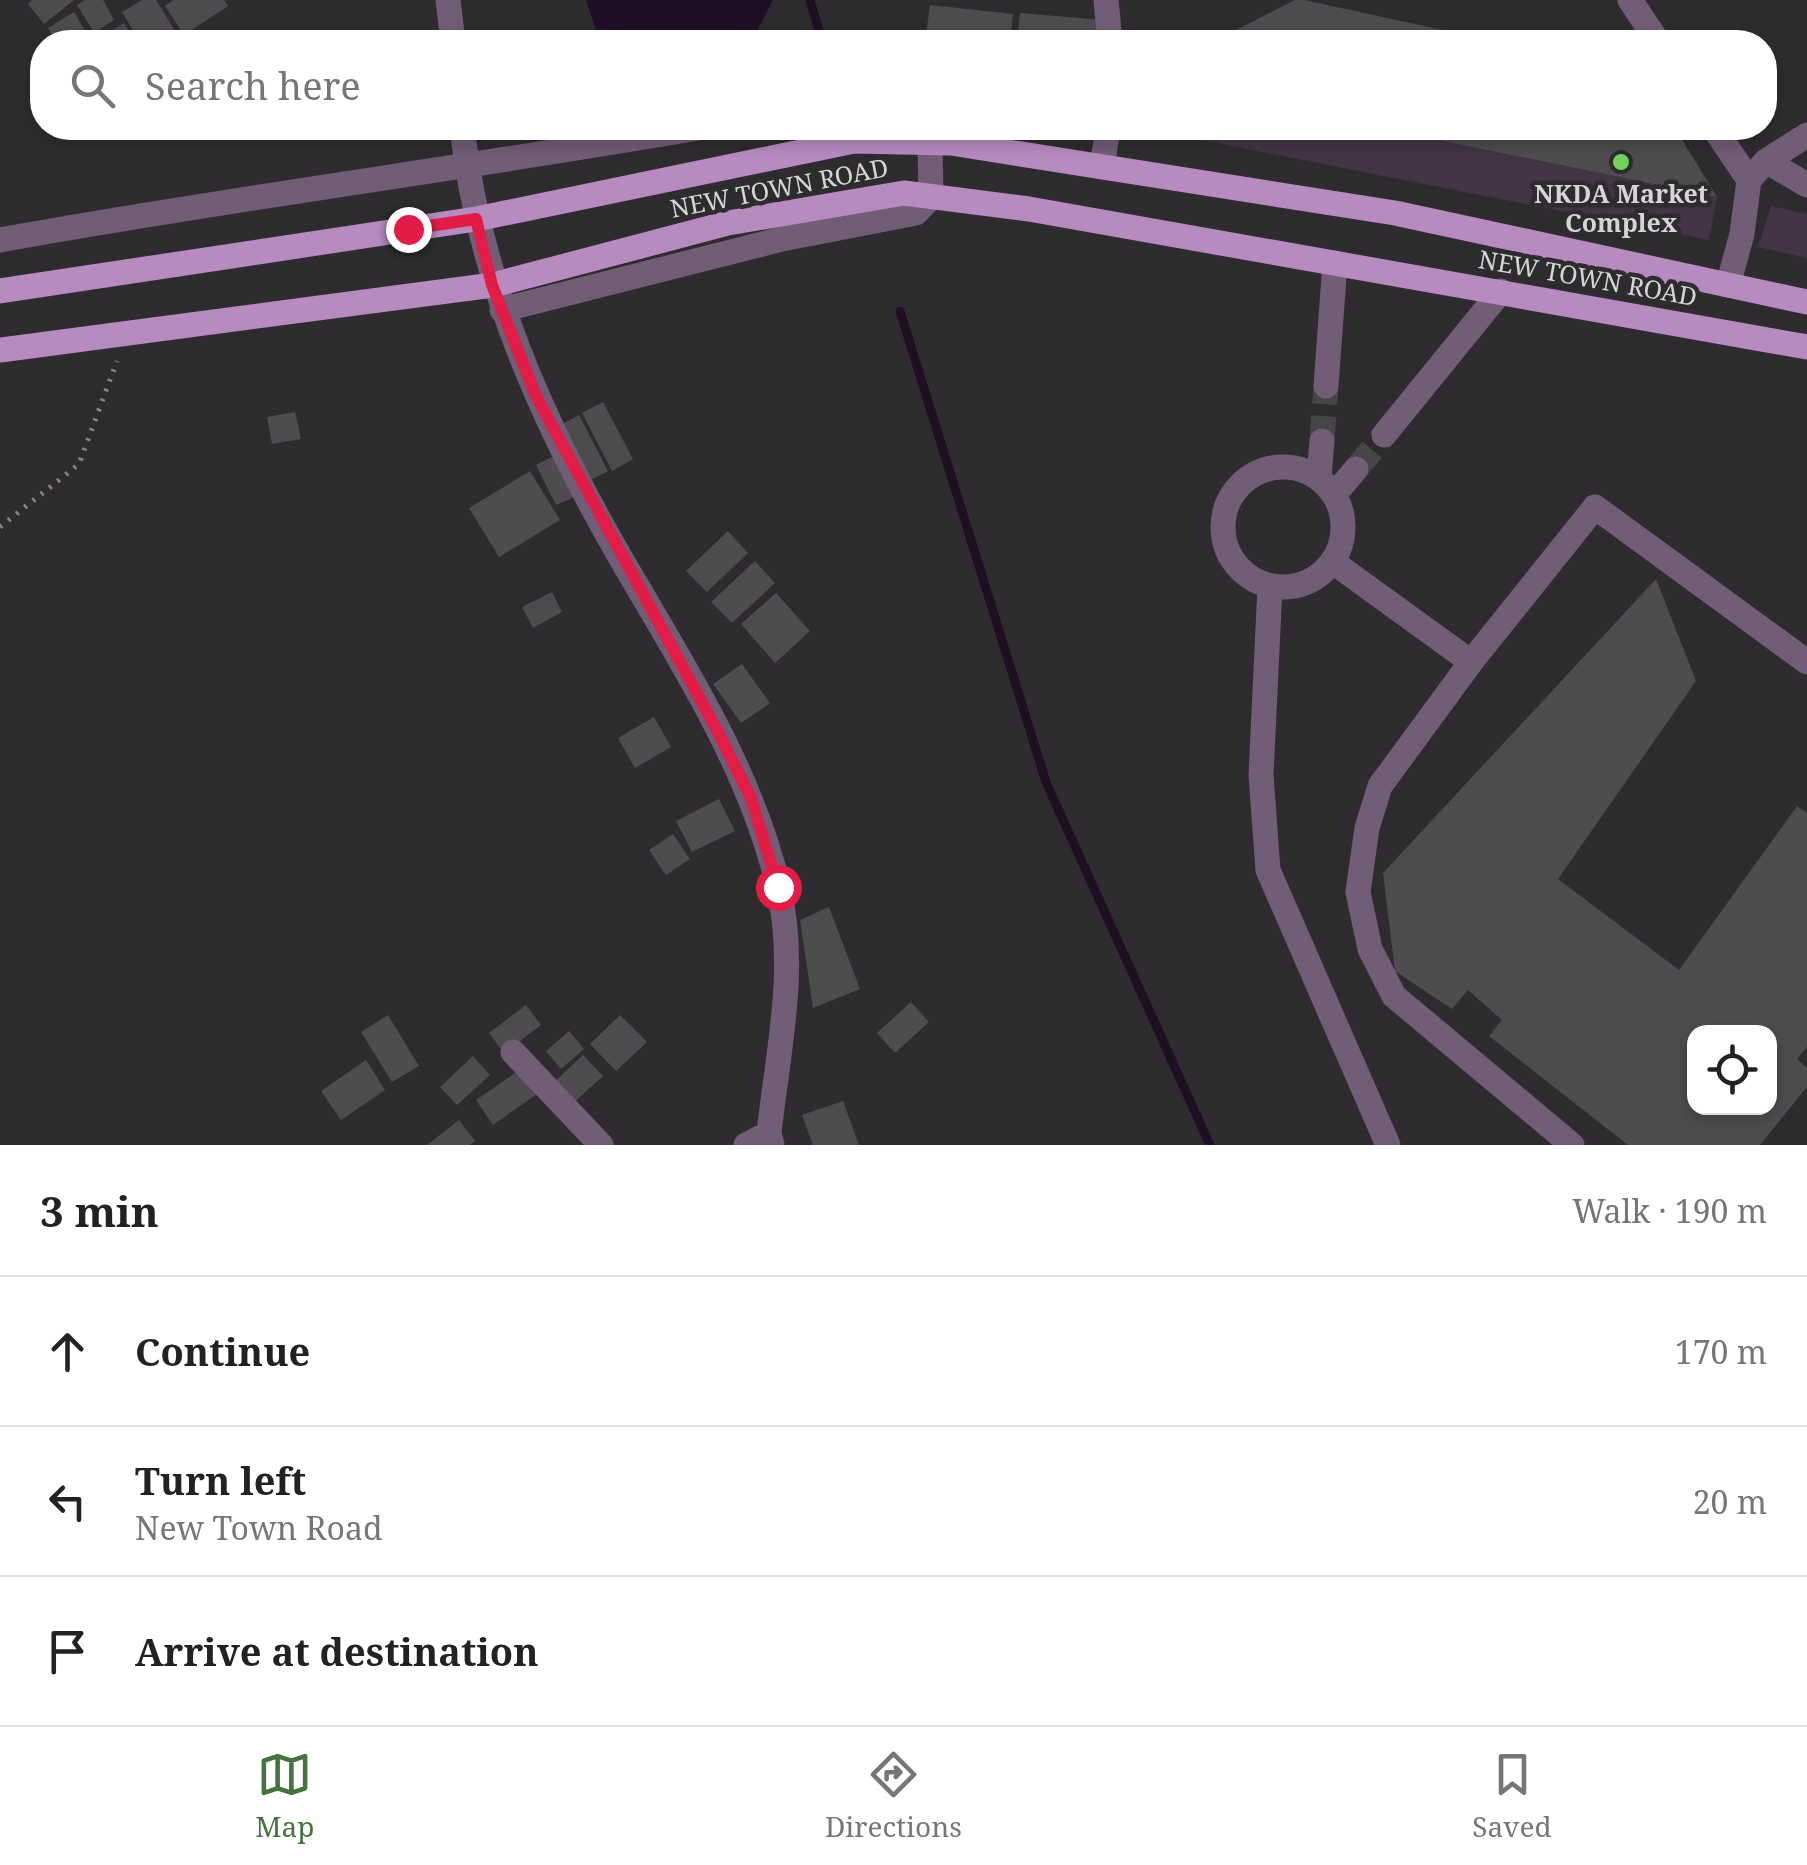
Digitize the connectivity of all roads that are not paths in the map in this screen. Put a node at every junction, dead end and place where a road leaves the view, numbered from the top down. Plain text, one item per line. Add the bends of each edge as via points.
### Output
1 (448, 0) edge
2 (1106, 0) edge
3 (1630, 0) edge
4 (452, 30) edge
5 (1109, 30) edge
6 (1650, 30) edge
7 (1807, 135) edge
8 (463, 140) edge
9 (628, 140) edge
10 (866, 140) edge
11 (925, 140) edge
12 (953, 140) edge
13 (1106, 140) edge
14 (1726, 140) edge
15 (1102, 167) junction
16 (466, 168) junction
17 (1758, 171) junction
18 (1807, 185) edge
19 (930, 196) junction
20 (476, 219) junction
21 (0, 240) edge
22 (1335, 262) junction
23 (492, 285) junction
24 (1728, 285) junction
25 (0, 291) edge
26 (1501, 292) junction
27 (1807, 302) edge
28 (502, 310) junction
29 (1807, 347) edge
30 (0, 350) edge
31 (1326, 386) tunnel mouth
32 (1384, 434) tunnel mouth
33 (1322, 440) tunnel mouth
34 (1356, 469) tunnel mouth
35 (1327, 486) junction
36 (1333, 562) junction
37 (1270, 587) junction
38 (1471, 662) junction
39 (1807, 662) edge
40 (513, 1052) dead end
41 (762, 1141) edge
42 (601, 1145) edge
43 (1388, 1145) edge
44 (1572, 1145) edge

1 - 4 street
2 - 5 street
3 - 6 street
7 - 17 street
8 - 16 street
9 - 16 street
10 - 20 main road
11 - 19 street
12 - 15 main road
13 - 15 street
14 - 17 street
15 - 24 main road via 1395,213
16 - 20 street
16 - 21 street via 176,207
17 - 18 street
17 - 24 street
19 - 22 main road, NEW TOWN ROAD
19 - 23 main road, NEW TOWN ROAD via 904,193 728,223
19 - 28 street via 916,214 782,239
20 - 23 street
20 - 25 main road
22 - 26 main road, NEW TOWN ROAD
22 - 31 street
23 - 28 street
23 - 30 main road, NEW TOWN ROAD
24 - 27 main road
26 - 29 main road, NEW TOWN ROAD
26 - 32 street
28 - 41 street via 536,396 751,798 778,887 789,971
33 - 35 street
34 - 35 street
35 - 36 street via 1343,516 1343,540
35 - 37 street via 1297,467 1273,466 1234,492 1223,538 1248,577
36 - 37 street via 1294,587
36 - 38 street
37 - 43 street via 1261,774 1268,870
38 - 39 street via 1596,507
38 - 44 street via 1380,786 1358,892 1370,949 1394,996
40 - 42 street

